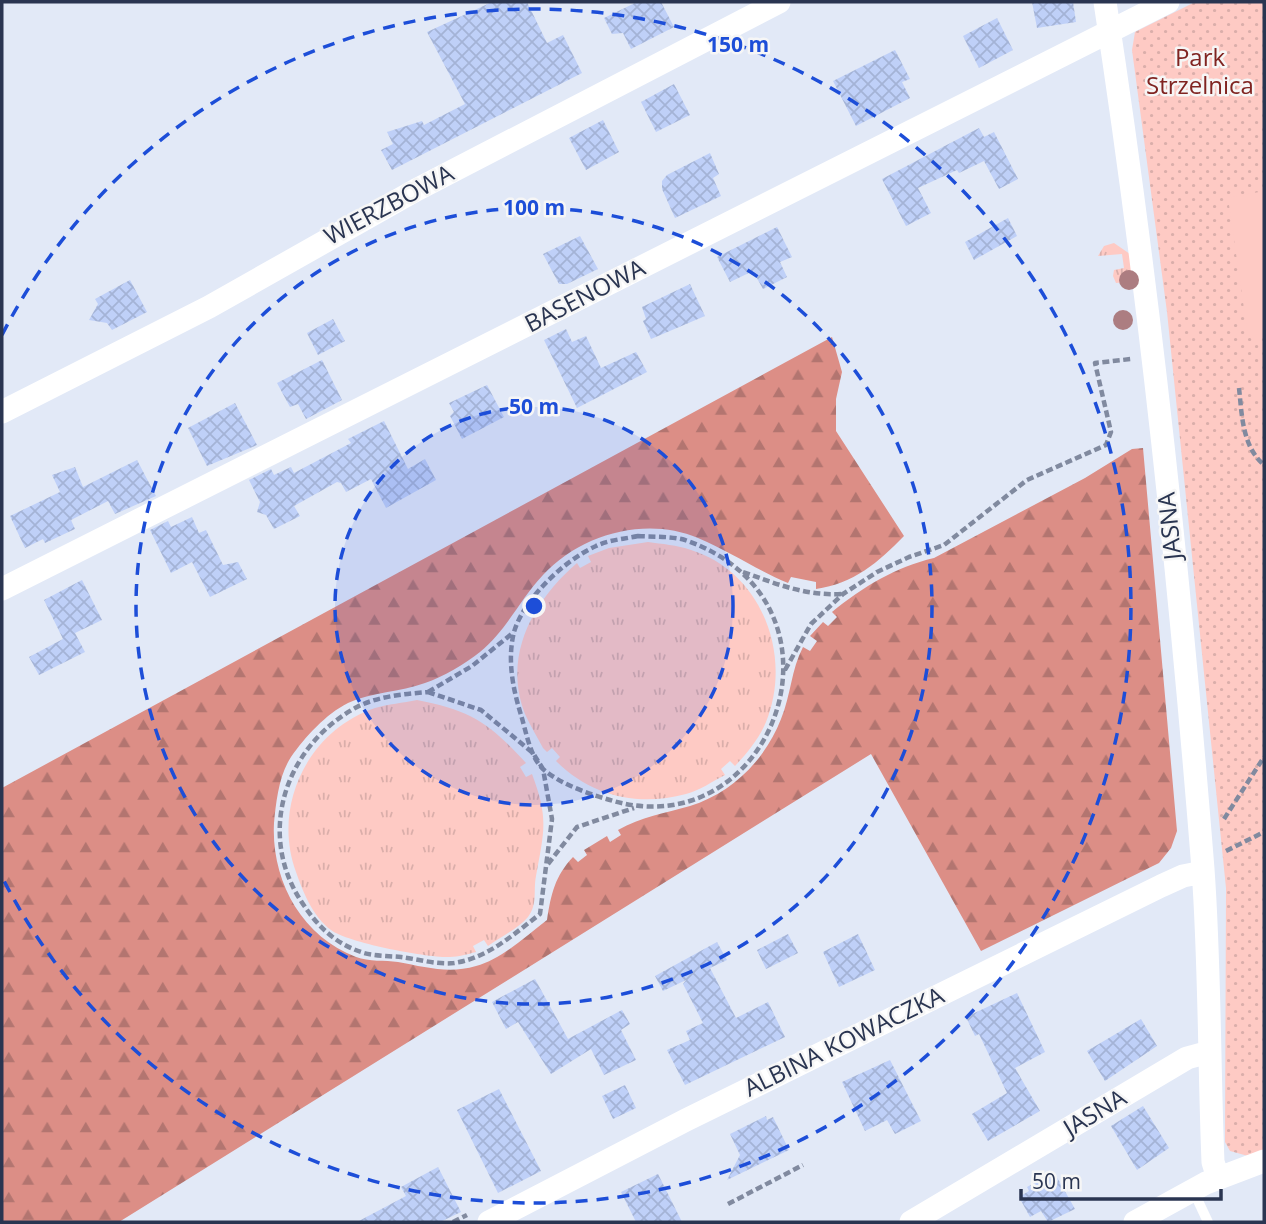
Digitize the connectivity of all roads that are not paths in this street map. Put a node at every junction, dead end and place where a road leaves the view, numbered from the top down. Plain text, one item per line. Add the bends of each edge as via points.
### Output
1 (779, 2) edge
2 (1105, 2) edge
3 (1168, 2) edge
4 (1110, 32) junction
5 (2, 412) edge
6 (2, 589) edge
7 (1202, 864) junction
8 (1209, 1052) junction
9 (1264, 1161) edge
10 (1218, 1178) junction
11 (1193, 1190) junction
12 (484, 1215) edge
13 (911, 1222) edge
14 (1135, 1222) edge
15 (1208, 1222) edge

1 - 5 street, WIERZBOWA via 416,190 209,307
2 - 4 street, JASNA
3 - 4 street, BASENOWA
4 - 6 street, BASENOWA
4 - 7 street, JASNA via 1145,292
7 - 8 street, JASNA
7 - 12 street, ALBINA KOWACZKA via 687,1120
8 - 10 street, JASNA via 1213,1162
8 - 13 street, JASNA via 1187,1058
9 - 10 street
10 - 11 street
11 - 14 street
11 - 15 lane

